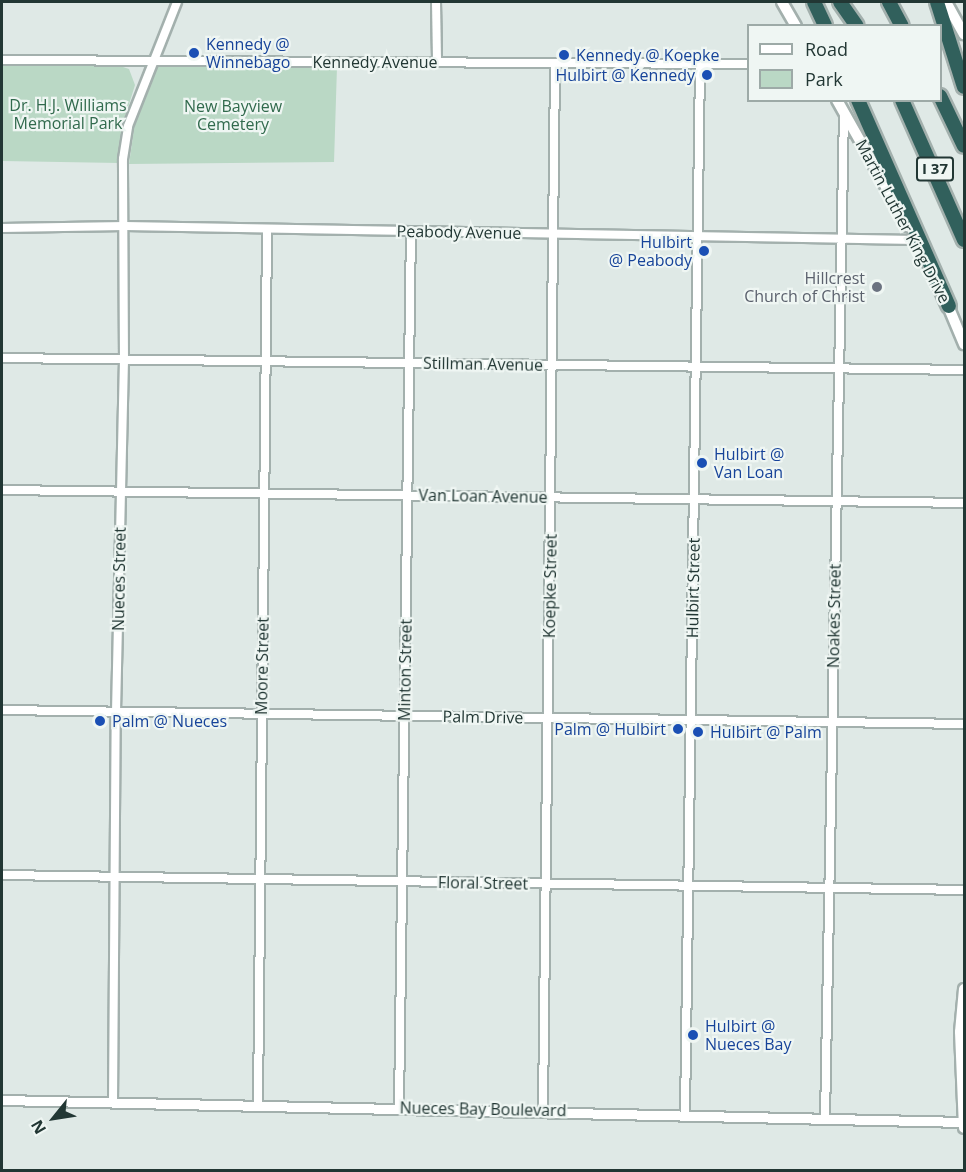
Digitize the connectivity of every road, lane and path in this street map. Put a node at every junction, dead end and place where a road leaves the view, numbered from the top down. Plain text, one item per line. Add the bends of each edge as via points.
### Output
1 (177, 2) edge
2 (436, 2) edge
3 (782, 2) edge
4 (814, 2) edge
5 (840, 2) edge
6 (850, 2) edge
7 (889, 2) edge
8 (937, 2) edge
9 (946, 2) edge
10 (795, 24) edge
11 (824, 24) edge
12 (856, 24) edge
13 (861, 24) edge
14 (901, 24) edge
15 (964, 34) edge
16 (2, 60) edge
17 (155, 61) junction
18 (437, 62) junction
19 (555, 63) junction
20 (700, 63) junction
21 (747, 64) edge
22 (964, 87) edge
23 (942, 100) edge
24 (838, 102) edge
25 (859, 102) edge
26 (903, 102) edge
27 (844, 112) junction
28 (964, 146) edge
29 (125, 226) junction
30 (2, 228) edge
31 (267, 229) junction
32 (411, 231) junction
33 (552, 234) junction
34 (698, 237) junction
35 (841, 239) junction
36 (916, 240) junction
37 (964, 240) edge
38 (949, 306) junction
39 (964, 344) edge
40 (2, 358) edge
41 (265, 361) junction
42 (124, 362) junction
43 (409, 363) junction
44 (553, 364) junction
45 (696, 366) junction
46 (839, 368) junction
47 (964, 370) edge
48 (2, 490) edge
49 (121, 491) junction
50 (264, 493) junction
51 (407, 495) junction
52 (551, 497) junction
53 (694, 499) junction
54 (837, 501) junction
55 (964, 503) edge
56 (2, 710) edge
57 (116, 712) junction
58 (262, 714) junction
59 (404, 716) junction
60 (549, 718) junction
61 (691, 720) junction
62 (832, 722) junction
63 (964, 724) edge
64 (2, 875) edge
65 (115, 877) junction
66 (260, 879) junction
67 (402, 881) junction
68 (544, 884) junction
69 (688, 886) junction
70 (830, 888) junction
71 (964, 890) edge
72 (964, 989) edge
73 (963, 1075) edge
74 (2, 1100) edge
75 (114, 1103) junction
76 (258, 1104) junction
77 (399, 1108) junction
78 (543, 1109) junction
79 (686, 1113) junction
80 (825, 1119) junction
81 (964, 1122) edge
82 (964, 1128) edge

1 - 17 street, Nueces Street
2 - 18 street
3 - 10 main road
4 - 11 highway
5 - 12 highway
6 - 13 highway
7 - 14 highway
8 - 22 highway
9 - 15 main road
16 - 17 street, Kennedy Avenue
17 - 18 street, Kennedy Avenue
17 - 29 street, Nueces Street via 128,126 123,159
18 - 19 street, Kennedy Avenue
19 - 20 street, Kennedy Avenue
19 - 33 street, Koepke Street
20 - 21 street, Kennedy Avenue
20 - 34 street, Hulbirt Street
23 - 28 highway, I 37
24 - 27 main road, Martin Luther King Drive
25 - 38 highway
26 - 37 highway, I 37
27 - 35 street, Noakes Street
27 - 36 main road, Martin Luther King Drive
29 - 30 street, Peabody Avenue
29 - 31 street, Peabody Avenue
29 - 42 street, Nueces Street
31 - 32 street, Peabody Avenue
31 - 41 street, Moore Street
32 - 33 street, Peabody Avenue
32 - 43 street, Minton Street
33 - 34 street, Peabody Avenue
33 - 44 street, Koepke Street
34 - 35 street, Peabody Avenue
34 - 45 street, Hulbirt Street
35 - 36 street, Peabody Avenue
35 - 46 street, Noakes Street
36 - 38 main road, Martin Luther King Drive
38 - 39 main road, Martin Luther King Drive
40 - 42 street, Stillman Avenue
41 - 42 street, Stillman Avenue
41 - 43 street, Stillman Avenue
41 - 50 street, Moore Street
42 - 49 street, Nueces Street
43 - 44 street, Stillman Avenue
43 - 51 street, Minton Street
44 - 45 street, Stillman Avenue
44 - 52 street, Koepke Street
45 - 46 street, Stillman Avenue
45 - 53 street, Hulbirt Street
46 - 47 street, Stillman Avenue
46 - 54 street, Noakes Street
48 - 49 street, Van Loan Avenue
49 - 50 street, Van Loan Avenue
49 - 57 street, Nueces Street
50 - 51 street, Van Loan Avenue
50 - 58 street, Moore Street
51 - 52 street, Van Loan Avenue
51 - 59 street, Minton Street
52 - 53 street, Van Loan Avenue
52 - 60 street, Koepke Street
53 - 54 street, Van Loan Avenue
53 - 61 street, Hulbirt Street
54 - 55 street, Van Loan Avenue
54 - 62 street, Noakes Street
56 - 57 street, Palm Drive
57 - 58 street, Palm Drive
57 - 65 street, Nueces Street
58 - 59 street, Palm Drive
58 - 66 street, Moore Street
59 - 60 street, Palm Drive
59 - 67 street, Minton Street
60 - 61 street, Palm Drive
60 - 68 street, Koepke Street
61 - 62 street, Palm Drive
61 - 69 street, Hulbirt Street
62 - 63 street, Palm Drive
62 - 70 street, Noakes Street
64 - 65 street, Floral Street
65 - 66 street, Floral Street
65 - 75 street, Nueces Street
66 - 67 street, Floral Street
66 - 76 street, Moore Street
67 - 68 street, Floral Street
67 - 77 street, Minton Street
68 - 69 street, Floral Street
68 - 78 street, Koepke Street
69 - 70 street, Floral Street
69 - 79 street, Hulbirt Street
70 - 71 street, Floral Street
70 - 80 street, Noakes Street
72 - 73 main road
73 - 81 main road
74 - 75 street, Nueces Bay Boulevard
75 - 76 street, Nueces Bay Boulevard
76 - 77 street, Nueces Bay Boulevard
77 - 78 street, Nueces Bay Boulevard
78 - 79 street, Nueces Bay Boulevard
79 - 80 street, Nueces Bay Boulevard
80 - 81 street, Nueces Bay Boulevard
81 - 82 main road

